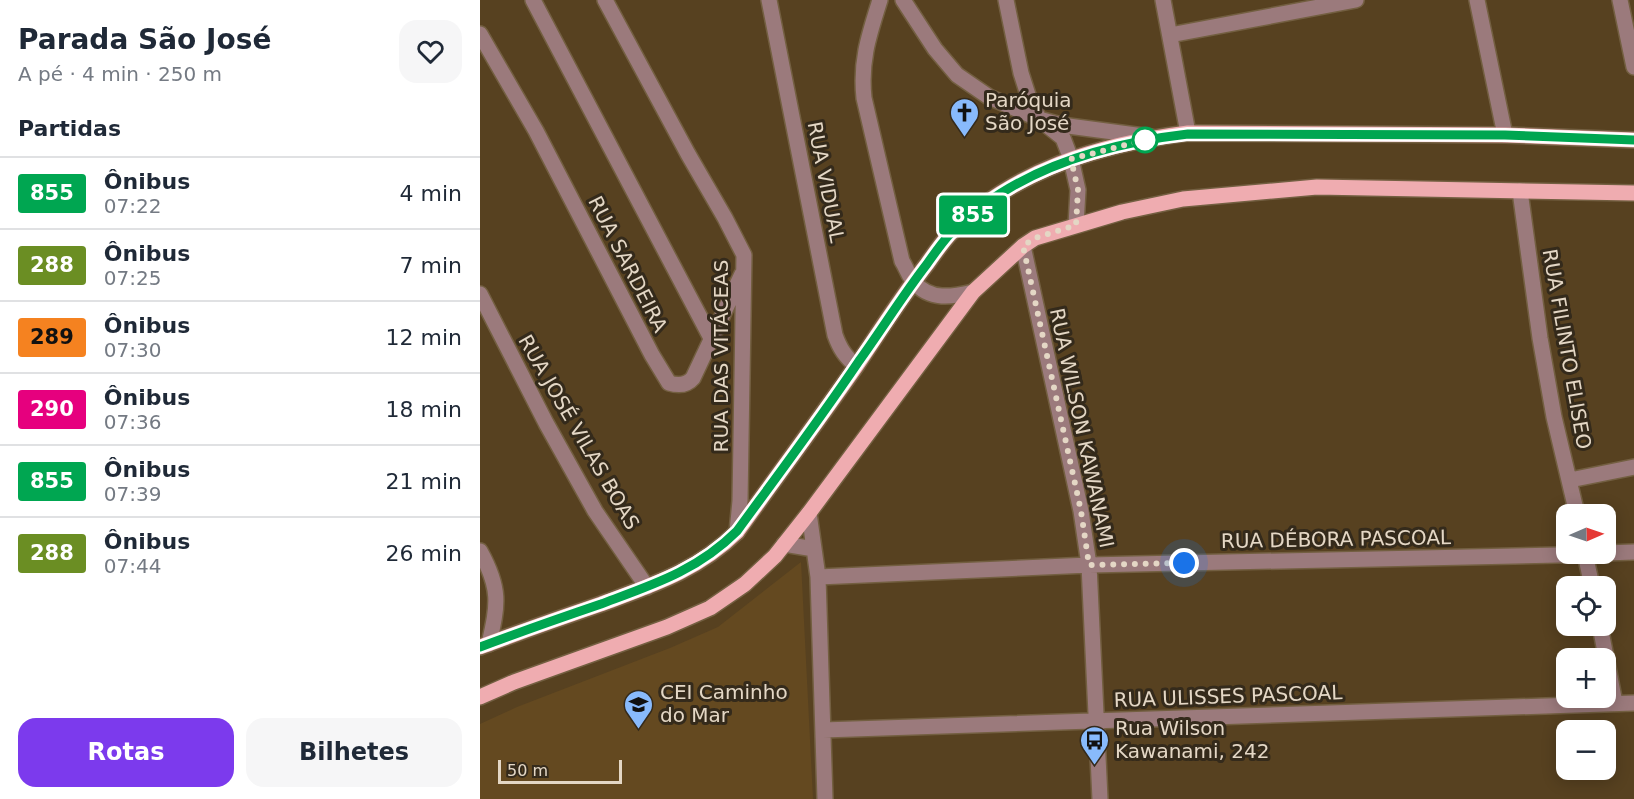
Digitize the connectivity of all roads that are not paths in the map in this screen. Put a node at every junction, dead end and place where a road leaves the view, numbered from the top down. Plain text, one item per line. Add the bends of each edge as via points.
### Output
1 (533, 0) edge
2 (605, 0) edge
3 (769, 0) edge
4 (880, 0) edge
5 (903, 0) edge
6 (1006, 0) edge
7 (1163, 0) edge
8 (1356, 0) edge
9 (1477, 0) edge
10 (1620, 0) edge
11 (480, 34) edge
12 (1170, 35) junction
13 (1634, 67) edge
14 (1039, 119) junction
15 (1188, 134) junction
16 (1505, 135) junction
17 (1157, 137) junction
18 (1634, 140) edge
19 (1071, 159) junction
20 (1520, 191) junction
21 (1634, 193) edge
22 (1076, 225) junction
23 (1023, 246) junction
24 (745, 269) junction
25 (913, 282) junction
26 (973, 292) junction
27 (480, 294) edge
28 (711, 338) junction
29 (856, 366) junction
30 (1634, 467) edge
31 (1570, 480) junction
32 (1575, 504) edge
33 (809, 513) junction
34 (737, 531) junction
35 (784, 544) junction
36 (814, 549) junction
37 (480, 551) edge
38 (1634, 552) edge
39 (1616, 553) edge
40 (1556, 555) edge
41 (1089, 565) junction
42 (818, 577) junction
43 (647, 586) junction
44 (484, 646) edge
45 (480, 697) edge
46 (1634, 703) edge
47 (1616, 704) edge
48 (1556, 706) edge
49 (1096, 721) junction
50 (823, 730) junction
51 (825, 799) edge
52 (1100, 799) edge

1 - 28 street
2 - 24 street, RUA DAS VITÁCEAS via 741,248
3 - 29 street, RUA VIDUAL via 835,335 844,356
4 - 25 street via 861,76 902,261
5 - 14 street via 957,75 989,97
6 - 14 street via 1021,73
7 - 12 street
8 - 12 street
9 - 16 street
10 - 13 street
11 - 28 street, RUA SARDEIRA via 669,383 680,385 693,378
12 - 15 street
14 - 17 street via 1082,129
14 - 19 street via 1063,138
15 - 16 main road
15 - 17 main road
16 - 18 main road
17 - 19 main road
19 - 22 street via 1078,190
19 - 25 main road via 1045,168 997,196 948,237
20 - 21 main road
20 - 22 main road via 1317,187 1183,199
20 - 31 street, RUA FILINTO ELISEO via 1540,338
22 - 23 main road via 1035,238
23 - 26 main road
23 - 41 street, RUA WILSON KAWANAMI via 1081,511
24 - 28 street, RUA SARDEIRA
24 - 34 street, RUA DAS VITÁCEAS
25 - 26 street via 935,296
25 - 29 main road
26 - 33 main road
27 - 43 street, RUA JOSÉ VILAS BOAS via 595,511
29 - 34 main road
30 - 31 street
31 - 32 street, RUA FILINTO ELISEO
33 - 35 main road
33 - 36 street
34 - 43 main road via 694,566
35 - 36 street
35 - 45 main road via 745,584 710,608
36 - 42 street
37 - 44 street via 488,566 497,604
38 - 39 street, RUA DÉBORA PASCOAL
40 - 41 street, RUA DÉBORA PASCOAL
41 - 42 street, RUA DÉBORA PASCOAL
41 - 49 street, RUA WILSON KAWANAMI
42 - 50 street
43 - 44 main road
46 - 47 street, RUA ULISSES PASCOAL
48 - 49 street, RUA ULISSES PASCOAL
49 - 50 street, RUA ULISSES PASCOAL
49 - 52 street, RUA WILSON KAWANAMI
50 - 51 street

